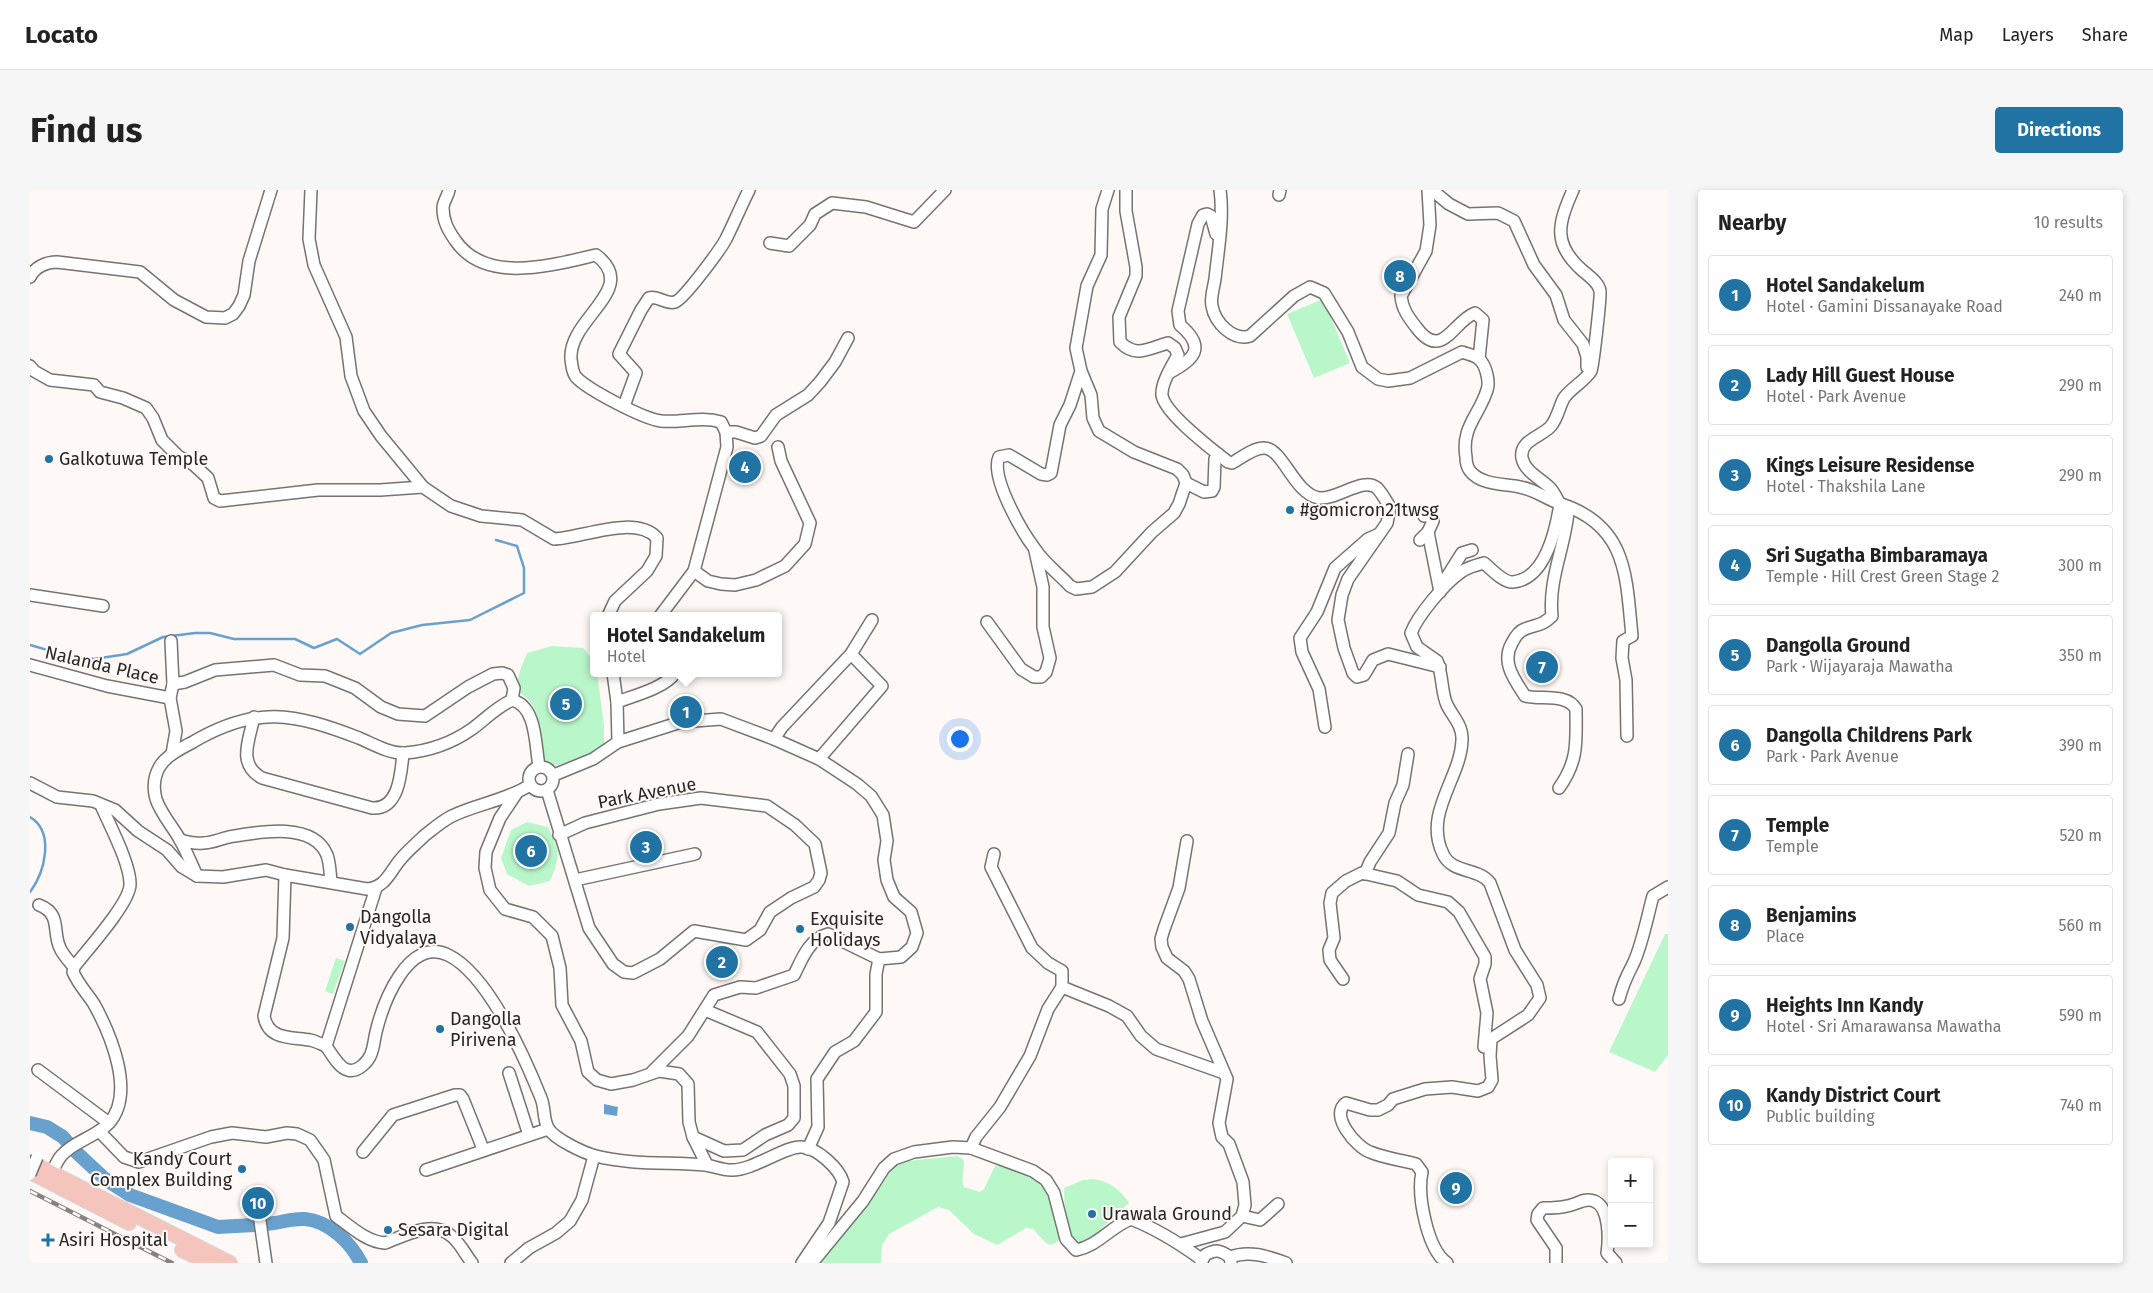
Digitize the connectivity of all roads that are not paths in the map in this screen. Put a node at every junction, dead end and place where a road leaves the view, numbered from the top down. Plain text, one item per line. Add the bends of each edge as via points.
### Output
1 (271, 190) edge
2 (311, 190) edge
3 (449, 190) edge
4 (749, 190) edge
5 (945, 190) edge
6 (1108, 190) edge
7 (1126, 190) edge
8 (1220, 190) edge
9 (1430, 190) edge
10 (1573, 190) edge
11 (770, 243) dead end
12 (1219, 246) junction
13 (30, 276) edge
14 (848, 338) dead end
15 (1479, 358) junction
16 (30, 366) edge
17 (1081, 371) junction
18 (1169, 373) junction
19 (1586, 376) junction
20 (624, 406) junction
21 (726, 432) junction
22 (778, 447) dead end
23 (1218, 454) junction
24 (1186, 483) junction
25 (423, 487) junction
26 (1560, 504) junction
27 (1424, 516) dead end
28 (1380, 534) junction
29 (1035, 550) junction
30 (1472, 550) dead end
31 (694, 571) junction
32 (1439, 592) junction
33 (30, 595) edge
34 (103, 606) dead end
35 (610, 612) edge
36 (663, 612) edge
37 (872, 620) dead end
38 (987, 622) dead end
39 (171, 641) dead end
40 (851, 654) junction
41 (30, 666) edge
42 (1440, 667) junction
43 (613, 677) edge
44 (672, 677) edge
45 (173, 684) junction
46 (170, 698) junction
47 (512, 700) junction
48 (617, 702) junction
49 (254, 717) junction
50 (1325, 727) dead end
51 (1627, 736) dead end
52 (774, 739) junction
53 (618, 742) junction
54 (403, 753) junction
55 (172, 754) junction
56 (1408, 754) dead end
57 (819, 759) junction
58 (539, 766) junction
59 (554, 775) junction
60 (30, 783) edge
61 (530, 785) junction
62 (1559, 788) dead end
63 (547, 790) junction
64 (516, 794) junction
65 (101, 805) junction
66 (559, 835) junction
67 (180, 840) junction
68 (1187, 841) dead end
69 (695, 854) dead end
70 (994, 854) dead end
71 (1365, 874) junction
72 (285, 875) junction
73 (197, 876) junction
74 (575, 880) junction
75 (331, 882) junction
76 (1668, 887) edge
77 (376, 888) junction
78 (39, 905) dead end
79 (879, 959) junction
80 (74, 967) junction
81 (1343, 979) dead end
82 (1062, 987) junction
83 (1619, 999) dead end
84 (704, 1010) junction
85 (326, 1046) junction
86 (1490, 1056) junction
87 (38, 1070) dead end
88 (652, 1072) junction
89 (510, 1073) dead end
90 (1224, 1073) junction
91 (109, 1123) junction
92 (548, 1128) junction
93 (99, 1131) junction
94 (529, 1135) junction
95 (693, 1137) junction
96 (971, 1148) junction
97 (483, 1149) junction
98 (808, 1149) junction
99 (363, 1152) dead end
100 (594, 1156) junction
101 (33, 1159) edge
102 (707, 1165) junction
103 (426, 1170) dead end
104 (30, 1173) edge
105 (50, 1177) junction
106 (1278, 1204) dead end
107 (259, 1214) dead end
108 (1242, 1216) junction
109 (1181, 1244) junction
110 (1231, 1260) edge
111 (1201, 1261) edge
112 (208, 1263) edge
113 (230, 1263) edge
114 (266, 1263) edge
115 (472, 1263) edge
116 (511, 1263) edge
117 (802, 1263) edge
118 (812, 1263) edge
119 (1286, 1263) edge
120 (1447, 1263) edge
121 (1556, 1263) edge
122 (1616, 1263) edge

1 - 13 street via 249,261 244,295 236,310 225,318 206,317 182,304 140,272 48,262
2 - 25 street via 309,239 314,265 346,337 351,376 364,411
3 - 20 street via 443,206 445,225 458,244 490,266 524,268 596,255 604,261 612,274 607,296 579,329 571,354 572,370 594,392
4 - 20 street via 725,241 690,288 676,302 649,298 641,310 619,354 636,373
5 - 11 street via 914,222 866,207 832,203 815,214 810,225 789,246
6 - 17 street via 1102,209 1101,255 1087,286 1077,335
7 - 18 street via 1136,276 1119,317 1120,342 1135,352 1168,343 1178,355
8 - 12 street
9 - 15 street via 1426,251 1401,296 1401,304 1421,334 1436,342 1445,339 1470,315 1480,315 1483,320
9 - 19 street via 1468,214 1498,213 1514,221 1534,265 1556,295 1564,320 1583,344 1587,357
10 - 19 street via 1564,209 1560,238 1571,260 1600,291 1591,370
12 - 15 street via 1212,306 1218,322 1233,335 1250,336 1294,296 1310,287 1324,293 1348,332 1362,368 1378,378 1388,381 1410,378 1462,352
12 - 18 street via 1211,216 1203,215 1198,224 1178,311 1180,325 1194,341 1194,355 1186,364
14 - 21 street via 820,382 808,395 776,414 761,436 755,438
15 - 26 street via 1486,370 1488,389 1469,423 1464,446 1467,466 1471,473 1485,482 1531,489
16 - 25 street via 50,380 94,385 100,392 146,408 154,418 162,440 208,478 214,498 220,501 318,490
17 - 24 street via 1091,395 1092,418 1099,431 1134,452 1177,469
17 - 29 street via 1060,425 1051,472 1041,474 1009,455 997,463 1002,490
18 - 23 street via 1162,394 1165,404 1176,418
19 - 26 street via 1564,399 1551,427 1527,443 1522,451 1522,458 1531,474 1550,488
20 - 21 street via 659,420 710,419 721,422
21 - 31 street via 727,447
22 - 31 street via 781,461 810,523 805,544 785,566 756,580 735,585 721,584 708,581
23 - 24 street via 1212,491 1204,492
23 - 28 street via 1232,463 1258,449 1273,451 1296,482 1311,496 1320,498 1338,495 1365,483 1372,484 1390,507 1388,523
24 - 29 street via 1174,513 1115,572 1092,587 1076,589 1070,586
25 - 35 street via 451,506 480,516 522,520 554,539 606,529 631,528 652,532 657,538 656,556 648,570 615,601
26 - 32 street via 1548,554 1530,575 1513,582 1484,563 1460,572
26 - 51 street via 1569,506 1597,524 1616,545 1626,570 1632,636 1623,641 1622,658 1626,680
26 - 62 street via 1568,512 1554,577 1552,616 1545,624 1524,629 1507,651 1508,667 1524,696 1565,699 1573,702 1576,708 1576,754
27 - 32 street via 1429,515 1433,521 1424,536
28 - 42 street via 1348,579 1342,595 1338,620 1353,673 1357,677 1364,675 1373,660 1388,654
28 - 50 street via 1368,539 1335,568 1317,612 1300,638 1302,652 1319,688
29 - 38 street via 1044,587 1043,627 1050,658 1046,672 1034,677 1021,670
30 - 32 street via 1462,552
31 - 36 street
32 - 42 street via 1414,624 1411,633 1417,647 1437,661
33 - 34 street
37 - 40 street
39 - 45 street
40 - 52 street
40 - 57 street via 882,686
41 - 46 street, Nalanda Place
42 - 86 street via 1446,704 1461,728 1463,738 1460,760 1447,785 1438,816 1438,840 1449,863 1484,876 1490,883 1516,950 1538,985 1540,998 1528,1015 1491,1039
43 - 48 street
44 - 48 street
45 - 46 street
45 - 47 street via 214,670 274,666 300,675 326,676 355,688 381,707 398,714 425,716 468,687 493,674 502,673 508,675 514,688
46 - 55 street, Nalanda Place via 176,731
47 - 54 street via 452,741
47 - 58 street via 519,702 530,715
48 - 53 street
49 - 54 street via 280,716 322,724
49 - 54 street via 247,749 247,764 252,773 372,808 380,809 387,805 396,794
49 - 55 street via 216,728
52 - 53 street via 721,719 680,722
52 - 57 street
53 - 59 street via 593,759
55 - 67 street via 160,766 154,780 156,799
56 - 71 street via 1404,785 1395,803 1389,833
57 - 79 street via 871,796 883,815 887,880 894,897 910,912 917,933 912,947 901,957
58 - 59 street via 550,769
58 - 61 street via 530,773
59 - 63 street via 554,784
60 - 65 street via 58,797
61 - 63 street via 536,791
61 - 64 street
63 - 66 street
64 - 77 street via 451,816 440,823 414,845 386,882
64 - 88 street via 500,818 486,852 484,868 490,890 505,909 533,917 552,936 560,968 562,1005 581,1041 588,1072 597,1080 611,1084
65 - 73 street via 115,810
65 - 80 street via 126,864 129,891 122,905
66 - 74 street, Park Avenue
66 - 74 street, Park Avenue via 584,823 659,804 701,798 767,806 815,844 821,873 814,887 770,912 760,930 746,940 694,930 660,959 633,973 624,972 613,964 589,928
67 - 73 street
67 - 75 street via 202,844 274,831 308,835 318,842 328,857
68 - 90 street via 1179,888 1164,928 1162,947 1166,958 1184,971 1189,979
69 - 74 street
70 - 82 street via 991,867 1032,948 1062,971
71 - 81 street via 1346,881 1332,893 1334,938 1329,950 1330,960
71 - 86 street via 1397,881 1418,895 1448,902 1459,912 1485,956 1486,964 1480,979 1487,1013 1485,1052
72 - 73 street via 266,870 223,877
72 - 75 street
72 - 85 street via 281,954 265,1022 274,1033
75 - 77 street
76 - 83 street via 1653,896
77 - 85 street
78 - 80 street via 55,920 59,947
79 - 84 street via 828,934 820,936 808,948 794,975 756,988 740,987 714,995
79 - 98 street via 876,1012 854,1041 835,1052 817,1079 818,1128
80 - 91 street via 76,978 115,1048 120,1080 119,1100
82 - 90 street via 1127,1016 1141,1036 1156,1049
82 - 96 street via 1048,1009 1030,1056
84 - 88 street via 688,1036
84 - 95 street via 757,1032 790,1074 794,1086 794,1118 788,1125 743,1150 724,1151
85 - 92 street via 347,1070 355,1070 367,1061 396,982 413,958 425,952 446,954 459,961 494,1001 534,1081
86 - 120 street via 1492,1080 1488,1087 1478,1091 1452,1087 1425,1088 1393,1099 1378,1110 1346,1104 1339,1112 1348,1132 1360,1146 1369,1152 1416,1164 1422,1172 1423,1208 1434,1248
87 - 91 street
88 - 95 street via 679,1074 688,1084 689,1122
89 - 94 street
90 - 108 street via 1227,1079 1219,1123 1243,1182 1245,1204
91 - 93 street
92 - 94 street
92 - 100 street via 564,1142
93 - 105 street via 61,1156
93 - 115 street via 124,1158 139,1162 232,1133 266,1137 297,1134 310,1140 324,1160 336,1216 352,1228 385,1243 426,1228 442,1230 450,1235
94 - 97 street
95 - 102 street
96 - 109 street via 1033,1171 1046,1180 1054,1193 1066,1239 1076,1250 1088,1248 1131,1219
96 - 118 street via 914,1152 894,1159
97 - 99 street via 463,1099 456,1095 393,1115
97 - 103 street
98 - 102 street via 791,1148 762,1163 731,1171
98 - 117 street via 825,1158 841,1175 843,1182 829,1223
100 - 102 street
100 - 116 street via 582,1200 570,1221
101 - 104 street, bridge
101 - 105 main road
104 - 105 main road
105 - 112 main road
105 - 113 main road
106 - 108 street via 1260,1220
107 - 114 street
108 - 109 street via 1225,1232
109 - 111 street
110 - 111 street via 1215,1250
110 - 119 street via 1241,1253 1259,1254
121 - 122 street via 1556,1248 1537,1220 1538,1214 1543,1208 1568,1206 1584,1200 1594,1201 1600,1206 1609,1235 1607,1253

